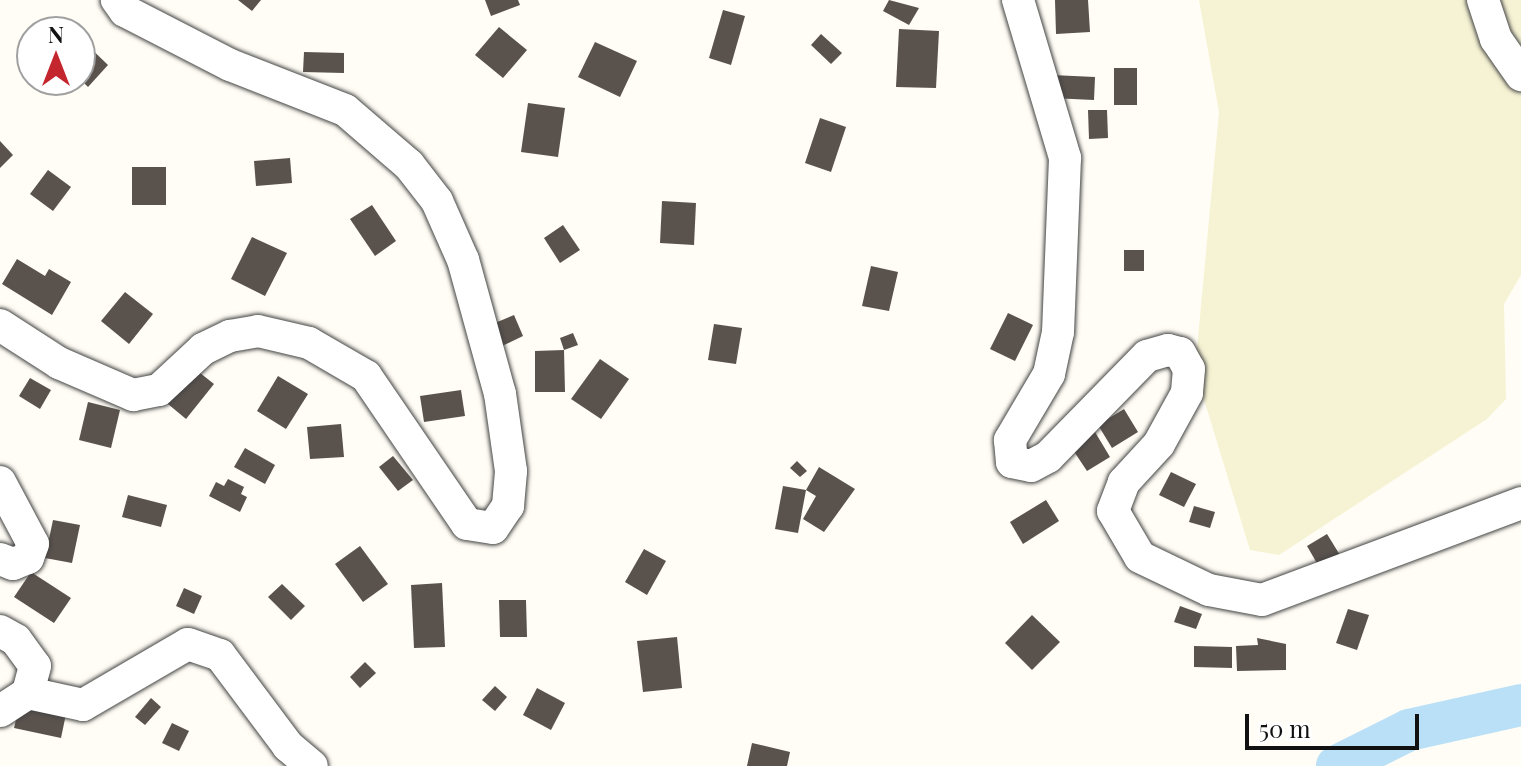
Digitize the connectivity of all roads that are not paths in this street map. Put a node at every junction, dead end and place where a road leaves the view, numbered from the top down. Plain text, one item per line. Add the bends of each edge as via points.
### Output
1 (117, 0) edge
2 (1018, 0) edge
3 (1483, 0) edge
4 (1521, 75) edge
5 (0, 325) edge
6 (0, 482) edge
7 (1521, 503) edge
8 (0, 559) edge
9 (0, 631) edge
10 (28, 693) junction
11 (0, 711) edge
12 (312, 766) edge

1 - 5 street via 125,11 230,65 345,110 409,165 437,201 463,260 500,394 511,471 508,506 493,528 467,524 366,376 309,343 258,331 230,336 203,349 159,390 133,395 59,363
2 - 7 street via 1065,158 1058,332 1049,374 1010,440 1012,462 1031,466 1048,457 1147,356 1168,350 1180,353 1189,369 1187,393 1159,444 1124,482 1113,511 1140,557 1209,590 1262,600
3 - 4 street via 1496,39
6 - 8 street via 33,544 28,558 13,564
9 - 10 street via 16,640 35,666
10 - 11 street
10 - 12 street via 83,705 188,644 220,655 288,746

